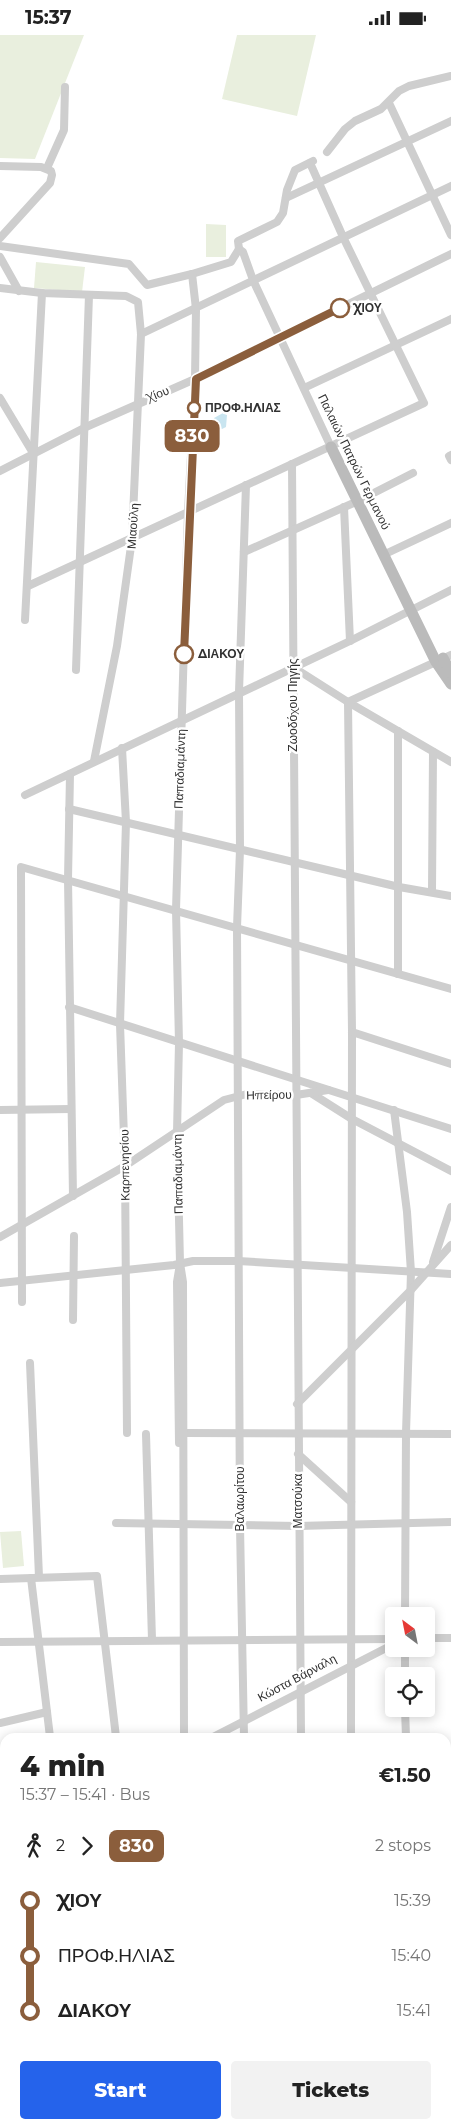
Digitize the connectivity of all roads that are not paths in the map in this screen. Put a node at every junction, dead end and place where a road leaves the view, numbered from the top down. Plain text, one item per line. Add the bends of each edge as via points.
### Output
1 (451, 76) edge
2 (65, 87) dead end
3 (389, 103) junction
4 (451, 121) edge
5 (406, 143) junction
6 (327, 152) dead end
7 (0, 167) edge
8 (47, 168) junction
9 (318, 185) junction
10 (451, 186) edge
11 (433, 195) junction
12 (286, 198) junction
13 (451, 235) edge
14 (0, 238) edge
15 (344, 239) junction
16 (0, 246) edge
17 (239, 249) junction
18 (451, 254) edge
19 (0, 257) edge
20 (192, 274) junction
21 (253, 280) junction
22 (0, 289) edge
23 (19, 291) junction
24 (42, 293) junction
25 (370, 293) junction
26 (89, 295) junction
27 (196, 309) junction
28 (451, 319) edge
29 (141, 334) junction
30 (280, 337) junction
31 (396, 345) junction
32 (196, 379) junction
33 (304, 388) junction
34 (0, 398) edge
35 (139, 402) junction
36 (86, 427) junction
37 (331, 447) junction
38 (33, 453) junction
39 (292, 464) junction
40 (0, 471) edge
41 (413, 473) dead end
42 (246, 485) junction
43 (358, 501) junction
44 (344, 507) junction
45 (188, 512) junction
46 (451, 523) edge
47 (293, 531) junction
48 (132, 539) junction
49 (244, 552) junction
50 (383, 555) junction
51 (81, 562) junction
52 (28, 586) junction
53 (451, 590) edge
54 (410, 610) junction
55 (25, 620) dead end
56 (350, 641) junction
57 (446, 658) edge
58 (293, 667) junction
59 (76, 670) dead end
60 (451, 673) edge
61 (451, 684) edge
62 (239, 693) junction
63 (348, 702) junction
64 (182, 719) junction
65 (398, 731) junction
66 (122, 748) junction
67 (433, 752) junction
68 (94, 761) junction
69 (451, 762) edge
70 (70, 774) junction
71 (25, 795) dead end
72 (69, 809) junction
73 (126, 822) junction
74 (177, 834) junction
75 (240, 850) junction
76 (295, 863) junction
77 (349, 874) junction
78 (68, 879) junction
79 (399, 887) junction
80 (432, 892) junction
81 (451, 896) edge
82 (124, 897) junction
83 (176, 910) junction
84 (237, 927) junction
85 (295, 945) junction
86 (352, 960) junction
87 (398, 974) junction
88 (451, 989) edge
89 (69, 1007) junction
90 (120, 1024) junction
91 (352, 1032) junction
92 (179, 1043) junction
93 (237, 1060) junction
94 (451, 1064) edge
95 (298, 1079) junction
96 (330, 1089) junction
97 (312, 1093) junction
98 (296, 1095) junction
99 (237, 1096) junction
100 (352, 1097) junction
101 (71, 1109) junction
102 (0, 1110) edge
103 (23, 1110) junction
104 (394, 1110) junction
105 (352, 1119) junction
106 (451, 1129) edge
107 (177, 1132) junction
108 (399, 1143) junction
109 (126, 1166) junction
110 (451, 1171) edge
111 (73, 1196) junction
112 (451, 1207) edge
113 (21, 1225) junction
114 (74, 1236) dead end
115 (0, 1237) edge
116 (451, 1245) edge
117 (238, 1261) junction
118 (180, 1263) junction
119 (299, 1264) junction
120 (432, 1265) junction
121 (351, 1268) junction
122 (125, 1269) junction
123 (412, 1272) junction
124 (427, 1273) junction
125 (451, 1274) edge
126 (74, 1275) junction
127 (22, 1280) junction
128 (0, 1283) edge
129 (410, 1291) junction
130 (22, 1302) dead end
131 (73, 1320) dead end
132 (351, 1349) junction
133 (30, 1363) dead end
134 (297, 1403) junction
135 (126, 1433) dead end
136 (184, 1433) junction
137 (298, 1433) junction
138 (351, 1433) junction
139 (406, 1433) junction
140 (146, 1434) dead end
141 (240, 1434) junction
142 (451, 1434) edge
143 (298, 1454) junction
144 (351, 1502) junction
145 (183, 1507) junction
146 (406, 1522) junction
147 (451, 1522) edge
148 (116, 1523) dead end
149 (150, 1525) junction
150 (183, 1525) junction
151 (240, 1525) junction
152 (351, 1525) junction
153 (298, 1526) junction
154 (35, 1578) junction
155 (0, 1579) edge
156 (405, 1607) edge
157 (435, 1638) edge
158 (451, 1638) edge
159 (299, 1639) junction
160 (351, 1639) junction
161 (385, 1639) edge
162 (183, 1640) junction
163 (242, 1640) junction
164 (40, 1641) junction
165 (103, 1641) junction
166 (152, 1641) junction
167 (0, 1642) edge
168 (385, 1648) edge
169 (351, 1665) junction
170 (301, 1691) junction
171 (47, 1712) junction
172 (405, 1717) edge
173 (244, 1721) junction
174 (0, 1723) edge
175 (50, 1733) edge
176 (115, 1733) edge
177 (184, 1733) edge
178 (221, 1733) edge
179 (244, 1733) edge
180 (301, 1733) edge
181 (351, 1733) edge
182 (406, 1733) edge

1 - 3 street via 409,86 399,91
2 - 8 street via 64,131
3 - 5 street
3 - 6 street via 350,125
4 - 5 street
5 - 9 street
5 - 11 street
7 - 8 street
8 - 14 street via 52,175 50,183
9 - 12 street
9 - 12 street via 312,162 295,170
9 - 15 street
10 - 11 street
11 - 13 street
11 - 15 street
12 - 17 street via 277,222 238,241
15 - 21 street
15 - 25 street
16 - 20 street via 129,263 147,285
17 - 20 street via 231,262
17 - 21 street, Παλαιών Πατρών Γερμανού via 243,251
18 - 25 street, Χίου
19 - 23 street
20 - 27 street, Παπαδιαμάντη
21 - 27 street
21 - 30 street, Παλαιών Πατρών Γερμανού
22 - 23 street
23 - 24 street
24 - 26 street
24 - 38 street
25 - 30 street, Χίου
25 - 31 street
26 - 29 street, Μιαούλη via 126,296 138,302
26 - 36 street
27 - 29 street
27 - 32 street, Παπαδιαμάντη
28 - 31 street
29 - 35 street, Μιαούλη
30 - 32 street, Χίου
30 - 33 street, Παλαιών Πατρών Γερμανού
31 - 33 street
31 - 37 street via 424,403
32 - 35 street, Χίου
32 - 45 street, Παπαδιαμάντη
33 - 37 street, Παλαιών Πατρών Γερμανού
34 - 38 street
35 - 36 street, Χίου
35 - 48 street, Μιαούλη
36 - 38 street, Χίου
36 - 51 street
37 - 39 street
37 - 43 street, Παλαιών Πατρών Γερμανού
38 - 40 street, Χίου
38 - 52 street
39 - 42 street
39 - 47 street, Ζωοδόχου Πηγής
41 - 43 street
42 - 45 street
42 - 49 street
43 - 44 street
43 - 50 street, Παλαιών Πατρών Γερμανού
44 - 47 street
44 - 56 street
45 - 48 street
45 - 64 street, Παπαδιαμάντη
46 - 50 street
47 - 49 street
47 - 58 street, Ζωοδόχου Πηγής
48 - 51 street
48 - 68 street, Μιαούλη via 117,646
49 - 62 street
50 - 54 street, Παλαιών Πατρών Γερμανού
51 - 52 street
51 - 59 street
52 - 55 street
53 - 54 street
54 - 56 street
54 - 57 street, Παλαιών Πατρών Γερμανού
56 - 58 street
57 - 60 street, Παλαιών Πατρών Γερμανού
57 - 61 street, Παλαιών Πατρών Γερμανού
57 - 63 street
58 - 62 street
58 - 63 street
58 - 76 street, Ζωοδόχου Πηγής
62 - 64 street
62 - 75 street
63 - 65 street
63 - 77 street
64 - 66 street
64 - 74 street, Παπαδιαμάντη
65 - 67 street
65 - 79 street
66 - 68 street
66 - 73 street, Καρπενησίου
67 - 69 street
67 - 80 street
68 - 70 street
70 - 71 street
70 - 72 street
72 - 73 street
72 - 78 street
73 - 74 street
73 - 82 street, Καρπενησίου
74 - 75 street
74 - 83 street, Παπαδιαμάντη
75 - 76 street
75 - 84 street
76 - 77 street
76 - 85 street, Ζωοδόχου Πηγής
77 - 79 street
77 - 86 street
78 - 82 street
78 - 89 street
78 - 103 street via 21,867
79 - 80 street
79 - 87 street
80 - 81 street
82 - 83 street
82 - 90 street, Καρπενησίου
83 - 84 street
83 - 92 street, Παπαδιαμάντη
84 - 85 street
84 - 93 street, Βαλαωρίτου
85 - 86 street
85 - 95 street, Ζωοδόχου Πηγής
86 - 87 street
86 - 91 street
87 - 88 street
89 - 90 street
89 - 101 street
90 - 92 street
90 - 109 street, Καρπενησίου
91 - 94 street
91 - 100 street
92 - 93 street
92 - 107 street, Παπαδιαμάντη
93 - 95 street
93 - 99 street, Βαλαωρίτου
95 - 96 street
95 - 98 street, Ζωοδόχου Πηγής
96 - 97 street, Ηπείρου
96 - 100 street
97 - 98 street, Ηπείρου
97 - 105 street
98 - 99 street, Ηπείρου
98 - 119 street, Ματσούκα
99 - 107 street, Ηπείρου
99 - 117 street, Βαλαωρίτου
100 - 104 street
100 - 105 street
101 - 103 street
101 - 111 street
102 - 103 street
103 - 113 street
104 - 106 street
104 - 108 street
105 - 108 street
105 - 121 street
107 - 109 street, Ηπείρου
107 - 118 street, Παπαδιαμάντη
108 - 110 street
108 - 123 street
109 - 111 street, Ηπείρου
109 - 122 street, Καρπενησίου
111 - 113 street, Ηπείρου
112 - 120 street
113 - 115 street, Ηπείρου
113 - 127 street
114 - 126 street
116 - 120 street
117 - 118 street
117 - 119 street
117 - 141 street, Βαλαωρίτου
118 - 122 street
118 - 136 street, Παπαδιαμάντη via 183,1282
118 - 145 street, Παπαδιαμάντη via 177,1372
119 - 121 street
119 - 134 street, Ματσούκα
120 - 124 street
121 - 123 street
121 - 132 street
122 - 126 street
122 - 135 street, Καρπενησίου
123 - 124 street
123 - 129 street
124 - 125 street
124 - 129 street
126 - 127 street
126 - 131 street
127 - 128 street
127 - 130 street
129 - 132 street
129 - 139 street
132 - 134 street
132 - 138 street
133 - 154 street
134 - 137 street, Ματσούκα
136 - 141 street
136 - 145 street, Παπαδιαμάντη
137 - 138 street
137 - 141 street
137 - 143 street, Ματσούκα
138 - 139 street
138 - 144 street
139 - 142 street
139 - 146 street
140 - 149 street
141 - 151 street, Βαλαωρίτου
143 - 144 street
143 - 153 street, Ματσούκα
144 - 152 street
145 - 150 street, Παπαδιαμάντη
146 - 147 street
146 - 152 street
146 - 156 street
148 - 149 street
149 - 150 street
149 - 166 street
150 - 151 street
150 - 162 street, Παπαδιαμάντη
151 - 153 street
151 - 163 street, Βαλαωρίτου
152 - 153 street
152 - 160 street
153 - 159 street, Ματσούκα
154 - 155 street
154 - 164 street
154 - 165 street via 97,1576
157 - 158 street
159 - 160 street
159 - 163 street
159 - 170 street, Ματσούκα
160 - 161 street
160 - 169 street
162 - 163 street
162 - 166 street
162 - 177 street, Παπαδιαμάντη
163 - 173 street, Βαλαωρίτου
164 - 165 street
164 - 167 street
164 - 171 street
165 - 166 street
165 - 176 street
168 - 169 street, Κώστα Βάρναλη
169 - 170 street, Κώστα Βάρναλη
169 - 181 street
170 - 173 street, Κώστα Βάρναλη
170 - 180 street, Ματσούκα
171 - 174 street
171 - 175 street
172 - 182 street
173 - 178 street, Κώστα Βάρναλη
173 - 179 street, Βαλαωρίτου

